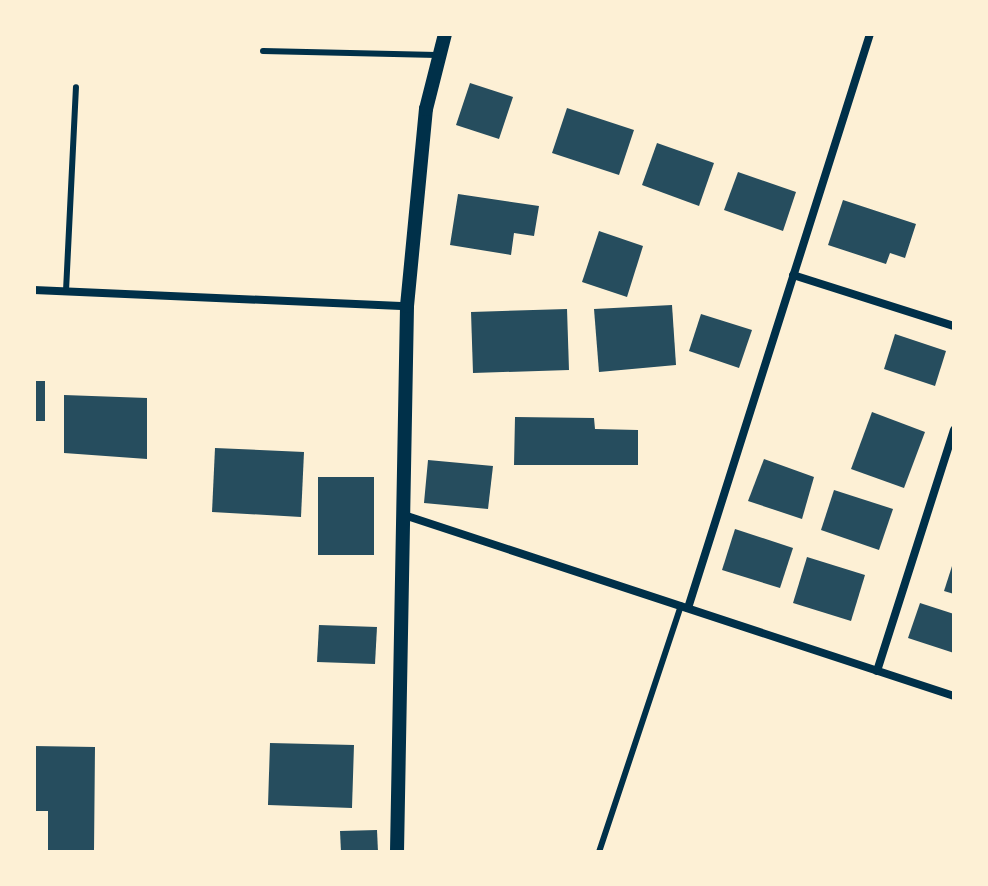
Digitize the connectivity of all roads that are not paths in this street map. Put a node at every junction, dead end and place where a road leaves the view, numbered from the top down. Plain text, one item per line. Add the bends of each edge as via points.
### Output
1 (445, 34) edge
2 (870, 34) edge
3 (263, 51) dead end
4 (437, 55) junction
5 (76, 87) dead end
6 (793, 275) junction
7 (34, 290) edge
8 (66, 291) junction
9 (407, 306) junction
10 (954, 326) edge
11 (954, 430) edge
12 (404, 515) junction
13 (685, 606) junction
14 (877, 671) junction
15 (954, 696) edge
16 (397, 852) edge
17 (599, 852) edge

1 - 4 street
2 - 6 street
3 - 4 lane
4 - 9 street via 426,109
5 - 8 lane
6 - 10 street
6 - 13 street
7 - 8 street
8 - 9 street
9 - 12 street
11 - 14 street
12 - 13 street
12 - 16 street
13 - 14 street
13 - 17 lane
14 - 15 street

